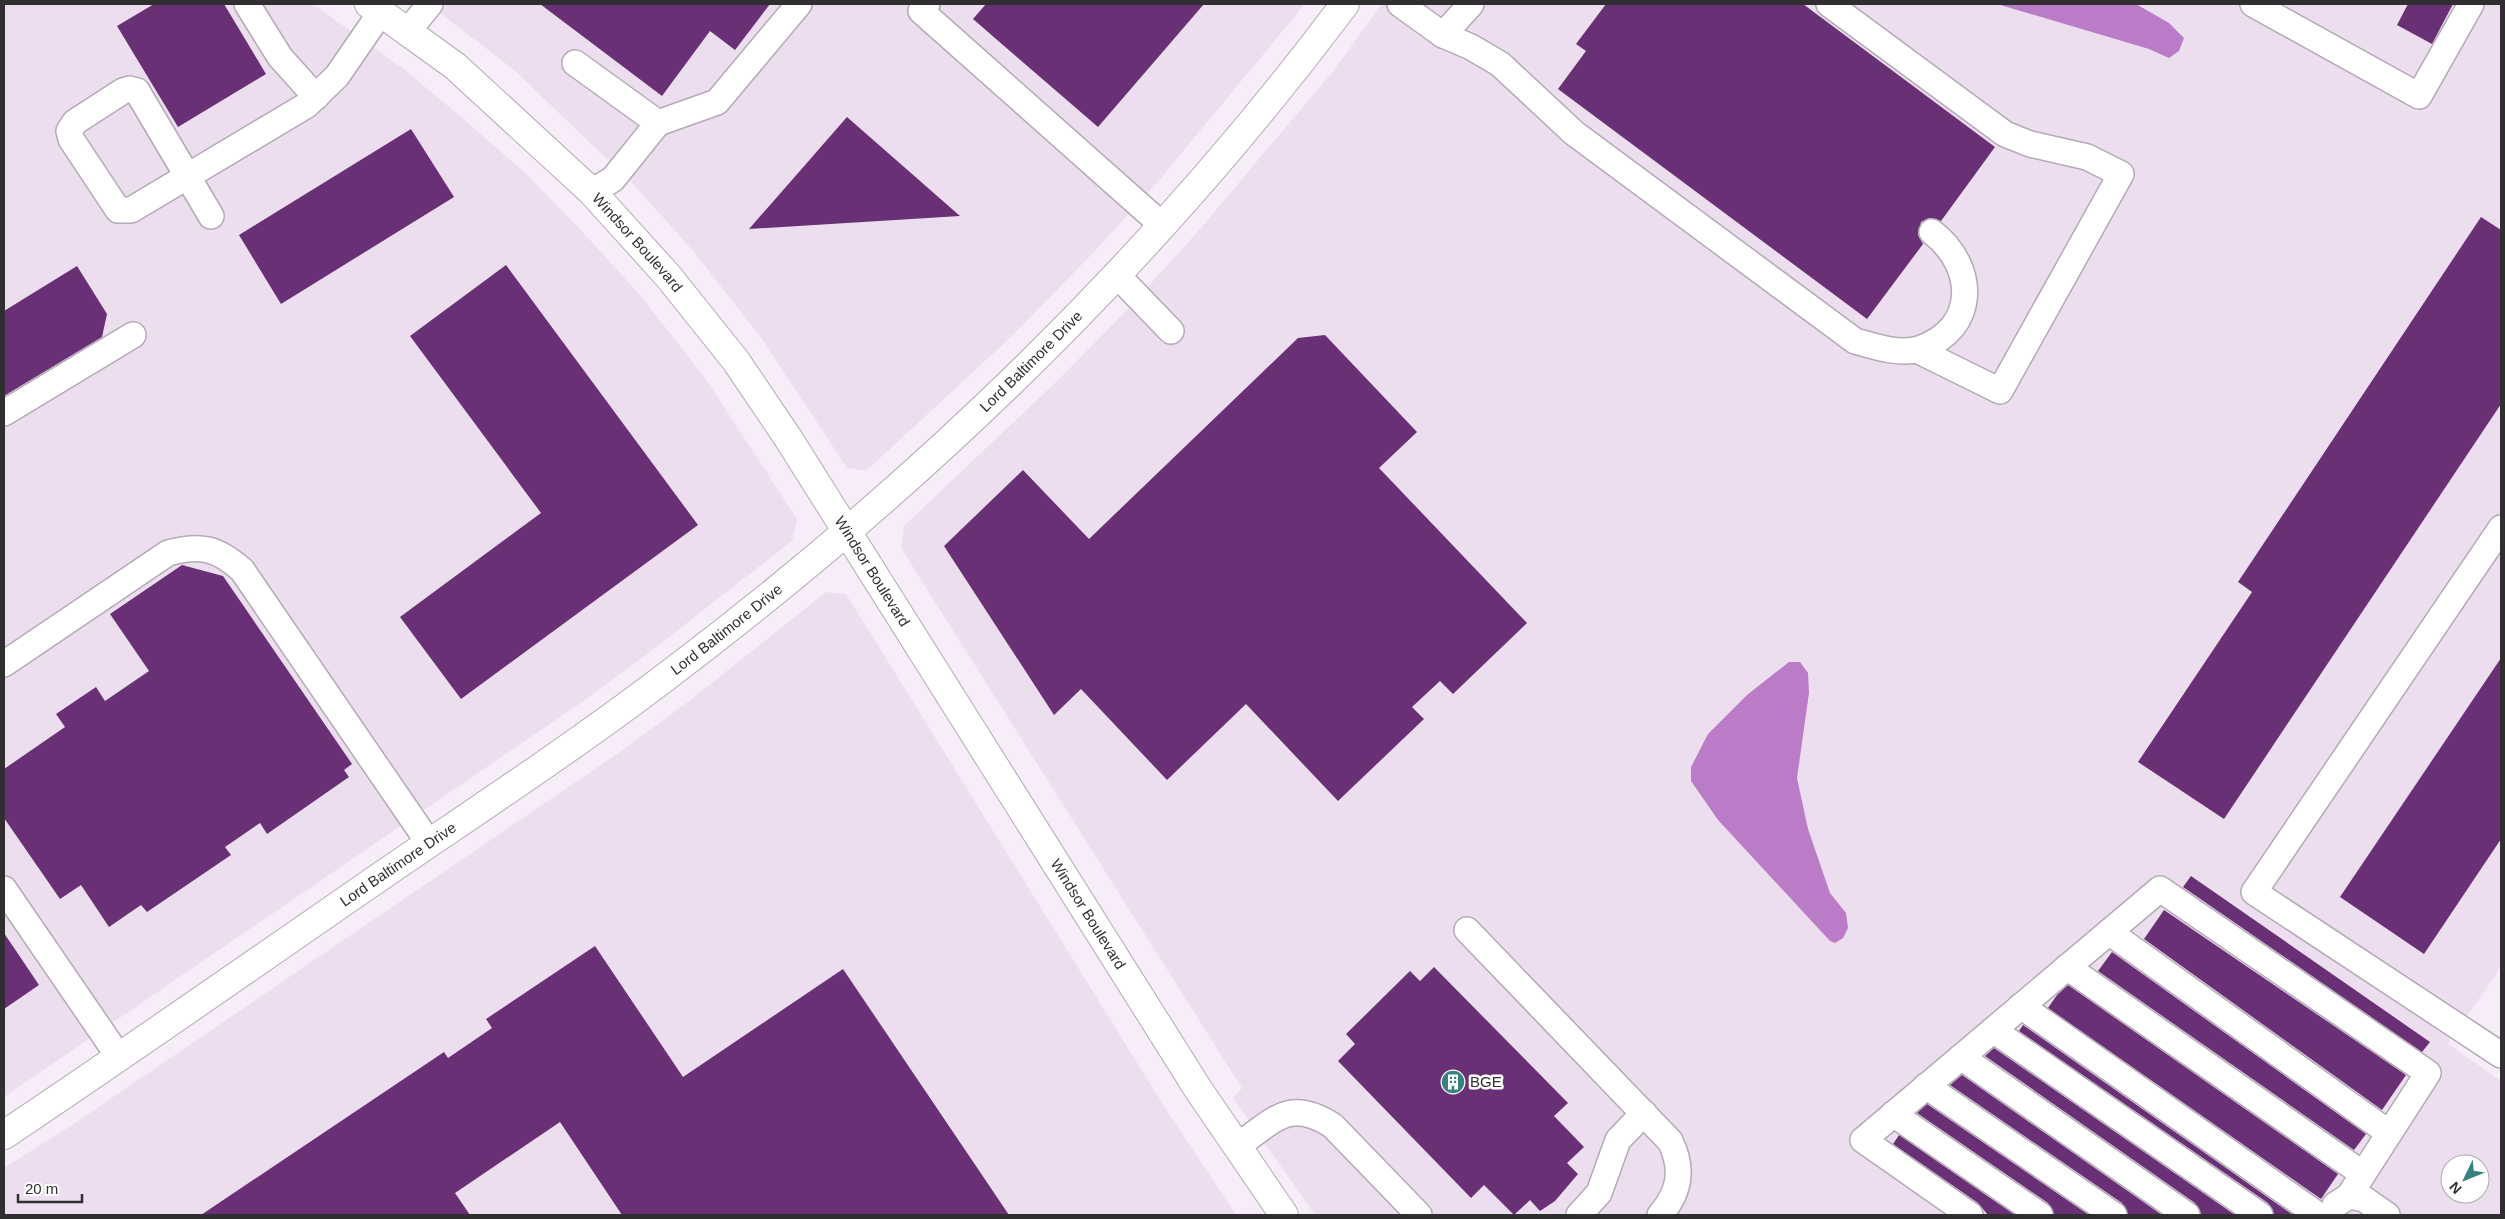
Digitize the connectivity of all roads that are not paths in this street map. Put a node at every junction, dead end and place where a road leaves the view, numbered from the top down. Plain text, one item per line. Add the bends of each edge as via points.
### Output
1 (247, 4) edge
2 (430, 4) edge
3 (799, 4) edge
4 (927, 4) edge
5 (1345, 4) edge
6 (1400, 4) edge
7 (1471, 4) edge
8 (1829, 4) edge
9 (2253, 4) edge
10 (2471, 4) edge
11 (375, 8) edge
12 (408, 31) junction
13 (1443, 35) junction
14 (575, 63) dead end
15 (316, 97) junction
16 (658, 123) junction
17 (188, 176) junction
18 (592, 192) junction
19 (211, 216) dead end
20 (1162, 225) junction
21 (1932, 232) dead end
22 (1116, 274) junction
23 (1171, 331) dead end
24 (133, 335) dead end
25 (1917, 350) junction
26 (4, 413) edge
27 (2501, 528) edge
28 (846, 531) junction
29 (4, 664) edge
30 (428, 843) junction
31 (4, 889) edge
32 (1468, 930) dead end
33 (2109, 932) junction
34 (2067, 967) junction
35 (2021, 1006) junction
36 (1993, 1030) junction
37 (2501, 1055) edge
38 (119, 1057) junction
39 (1961, 1057) junction
40 (1926, 1086) junction
41 (1644, 1113) junction
42 (1894, 1114) junction
43 (2389, 1133) junction
44 (4, 1135) edge
45 (1237, 1146) junction
46 (2363, 1174) junction
47 (2349, 1196) junction
48 (1284, 1215) edge
49 (1419, 1215) edge
50 (1579, 1215) edge
51 (1660, 1215) edge
52 (1970, 1215) edge
53 (2040, 1215) edge
54 (2114, 1215) edge
55 (2187, 1215) edge
56 (2260, 1215) edge
57 (2318, 1215) edge
58 (2326, 1215) edge
59 (2387, 1215) edge

1 - 15 street via 280,56
2 - 12 street
3 - 16 street via 717,102
4 - 20 street via 921,11
5 - 20 main road, Lord Baltimore Drive via 1259,114
6 - 13 street
7 - 13 street
8 - 25 street via 2004,134 2030,144 2087,157 2121,174 2000,391
9 - 10 street via 2419,96
11 - 12 main road, Windsor Boulevard
11 - 15 street via 337,76
12 - 18 main road, Windsor Boulevard via 455,66
13 - 25 street via 1471,46 1500,64 1574,134 1855,341 1887,349
14 - 16 street
15 - 17 street
16 - 18 street via 613,180
17 - 17 street via 131,210 118,210 71,139 69,131 75,122 123,91 136,91
17 - 19 street
18 - 28 main road, Windsor Boulevard via 668,276 736,361
20 - 22 main road, Lord Baltimore Drive
21 - 25 street via 1957,260 1965,282 1964,304 1954,325 1937,340
22 - 23 street
22 - 28 main road, Lord Baltimore Drive via 955,435
24 - 26 street
27 - 37 street via 2254,892
28 - 30 main road, Lord Baltimore Drive via 664,678
28 - 45 main road, Windsor Boulevard
29 - 30 street via 168,553 186,548 211,549 228,557 242,570
30 - 38 main road, Lord Baltimore Drive
31 - 38 street
32 - 41 street
33 - 34 street
33 - 43 street
33 - 43 street via 2160,889 2428,1073
34 - 35 street
34 - 46 street
35 - 36 street
35 - 57 street
36 - 39 street
36 - 56 street
38 - 44 main road, Lord Baltimore Drive
39 - 40 street
39 - 55 street
40 - 42 street
40 - 54 street
41 - 50 street via 1618,1140 1599,1193
41 - 51 street via 1678,1156 1676,1190
42 - 52 street via 1862,1140
42 - 53 street
43 - 46 street
45 - 48 main road, Windsor Boulevard
45 - 49 street via 1286,1113 1316,1116 1333,1126
46 - 47 street
47 - 58 street
47 - 59 street via 2364,1199

